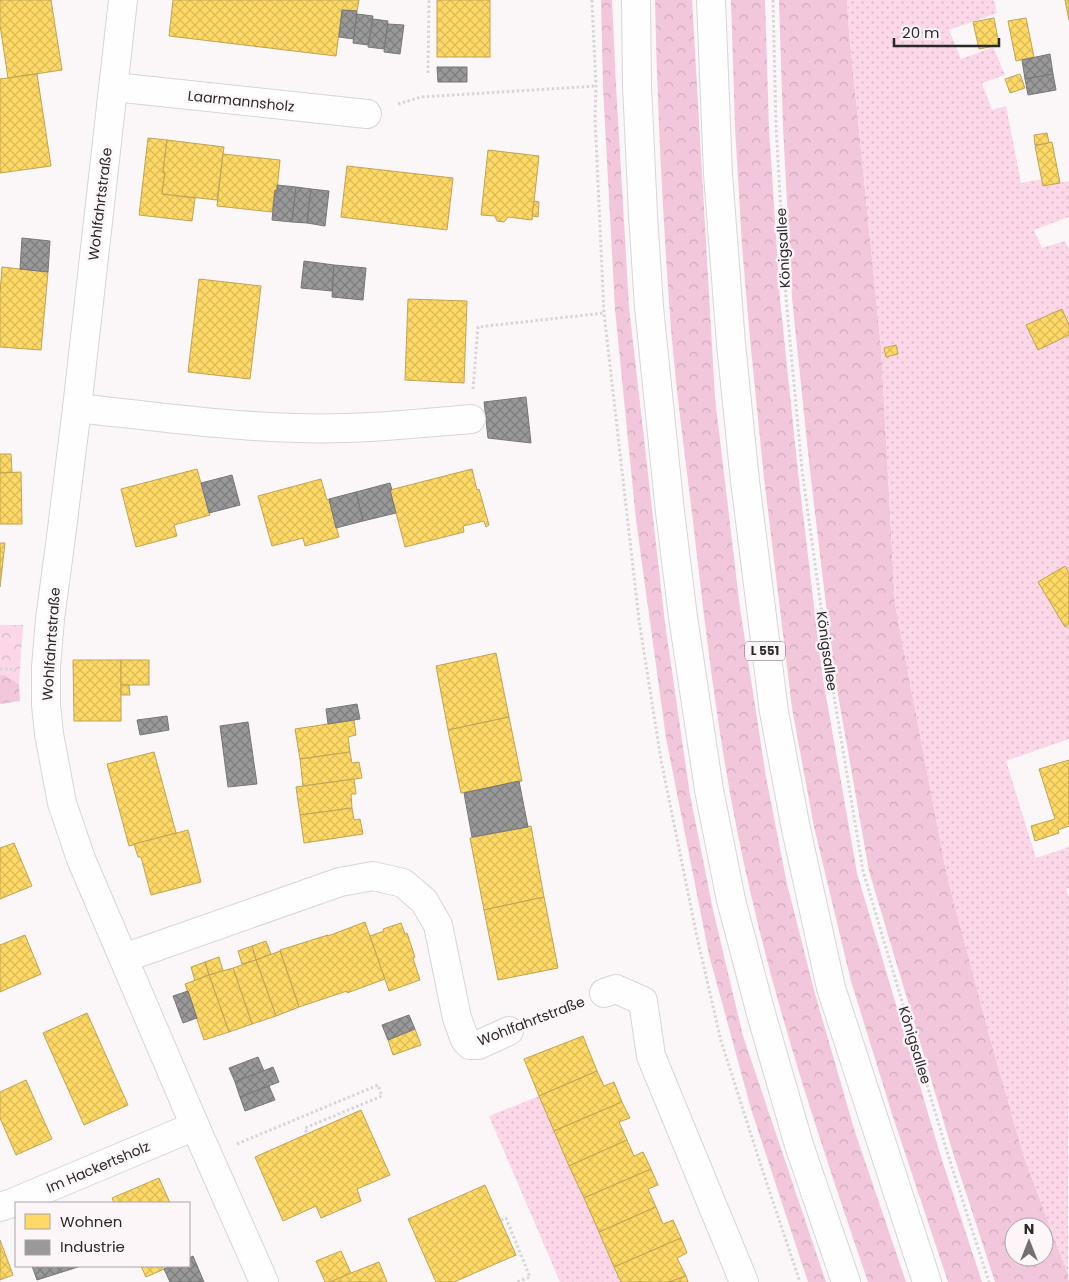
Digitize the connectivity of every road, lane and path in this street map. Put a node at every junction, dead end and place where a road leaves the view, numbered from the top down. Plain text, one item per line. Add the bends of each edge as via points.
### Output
1 (123, 0) edge
2 (429, 0) edge
3 (636, 0) edge
4 (711, 0) edge
5 (773, 0) edge
6 (428, 73) dead end
7 (596, 86) dead end
8 (114, 87) junction
9 (367, 114) joint
10 (604, 314) dead end
11 (77, 408) junction
12 (471, 419) joint
13 (124, 958) junction
14 (604, 993) joint
15 (509, 1031) joint
16 (194, 1126) junction
17 (307, 1134) dead end
18 (208, 1156) junction
19 (17, 1202) edge
20 (15, 1203) edge
21 (0, 1207) edge
22 (501, 1220) dead end
23 (264, 1282) edge
24 (517, 1282) edge
25 (744, 1282) edge
26 (846, 1282) edge
27 (927, 1282) edge
28 (989, 1282) edge

1 - 8 street, Wohlfahrtstraße
2 - 6 path
3 - 26 street via 637,85 649,307 671,522 709,790 731,900 760,1010 799,1145
4 - 27 street, L 551 via 718,174 731,344 774,712 831,988
5 - 28 path, Königsallee via 786,298 802,470 830,672 863,871
7 - 9 path via 421,97
8 - 9 street, Laarmannsholz
8 - 11 street, Wohlfahrtstraße
10 - 12 path via 478,327
11 - 12 street via 297,428 368,427
11 - 13 street, Wohlfahrtstraße via 50,619 46,705 62,803 81,859
13 - 15 street, Wohlfahrtstraße via 340,882 373,876 403,883 424,901 438,925 457,1018 465,1040 478,1045
13 - 16 street, Wohlfahrtstraße
14 - 15 path, Wohlfahrtstraße
14 - 25 street via 616,989 643,1001 651,1056
16 - 18 street, Wohlfahrtstraße
16 - 19 street, Im Hackertsholz
17 - 18 path via 305,1128 382,1096 378,1085
18 - 23 street, Wohlfahrtstraße
20 - 21 street, Im Hackertsholz
22 - 24 path via 506,1218 530,1277

